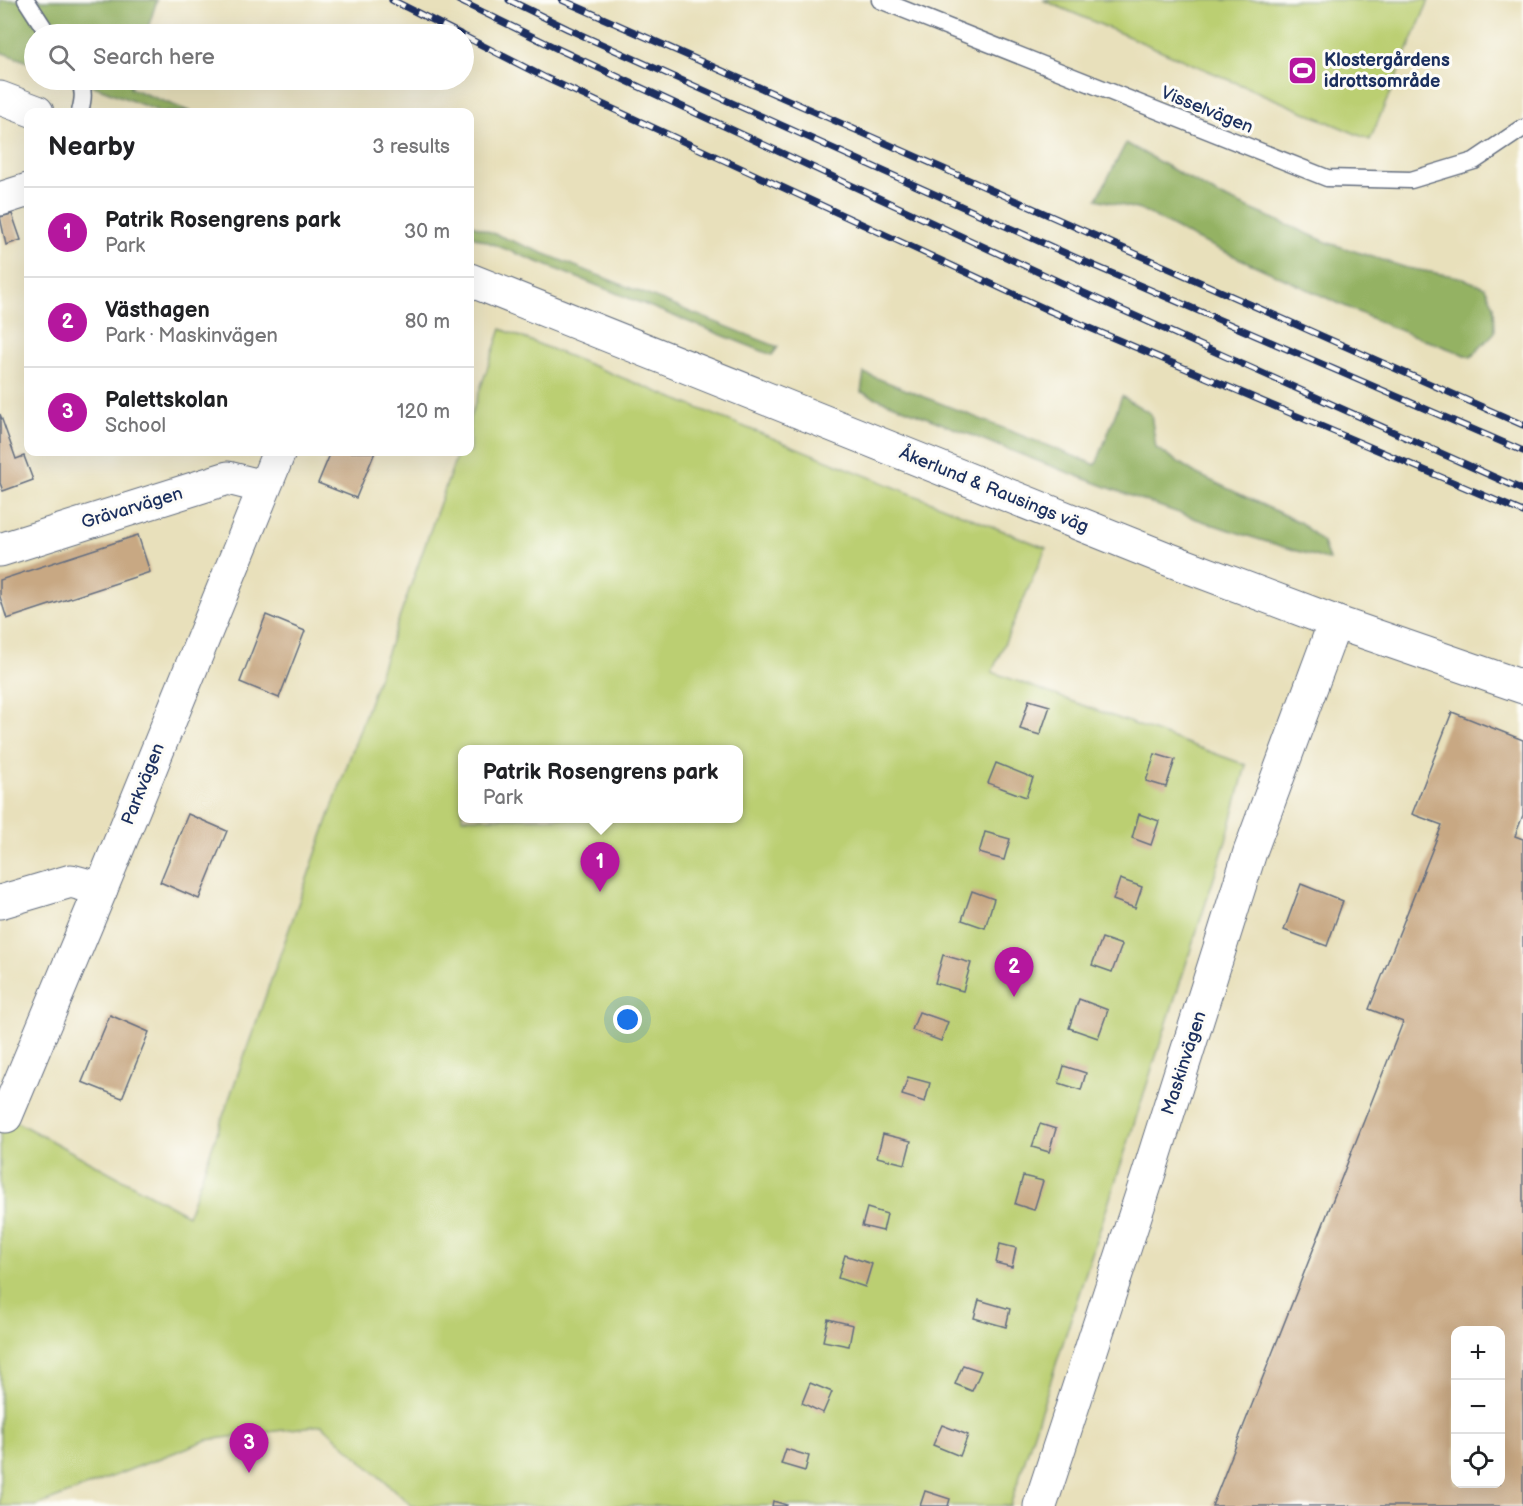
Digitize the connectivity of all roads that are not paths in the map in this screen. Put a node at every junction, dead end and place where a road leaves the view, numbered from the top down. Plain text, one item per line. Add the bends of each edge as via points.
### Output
1 (26, 0) edge
2 (880, 0) edge
3 (42, 24) edge
4 (83, 90) edge
5 (0, 98) edge
6 (26, 108) edge
7 (81, 108) edge
8 (1523, 128) edge
9 (24, 191) edge
10 (0, 199) edge
11 (474, 282) edge
12 (277, 456) edge
13 (264, 487) junction
14 (0, 550) edge
15 (1335, 622) junction
16 (1523, 687) edge
17 (101, 889) junction
18 (0, 902) edge
19 (6, 1116) dead end
20 (1040, 1506) edge

1 - 3 lane
2 - 8 lane, Visselvägen via 1327,178 1411,180 1474,161
4 - 7 lane
5 - 6 street
9 - 10 street
11 - 15 street, Åkerlund & Rausings väg via 1154,554
12 - 13 street, Parkvägen
13 - 14 street, Grävarvägen via 228,478
13 - 17 street, Parkvägen
15 - 16 street, Åkerlund & Rausings väg
15 - 20 street, Maskinvägen via 1250,852
17 - 18 street via 71,880
17 - 19 street, Parkvägen

